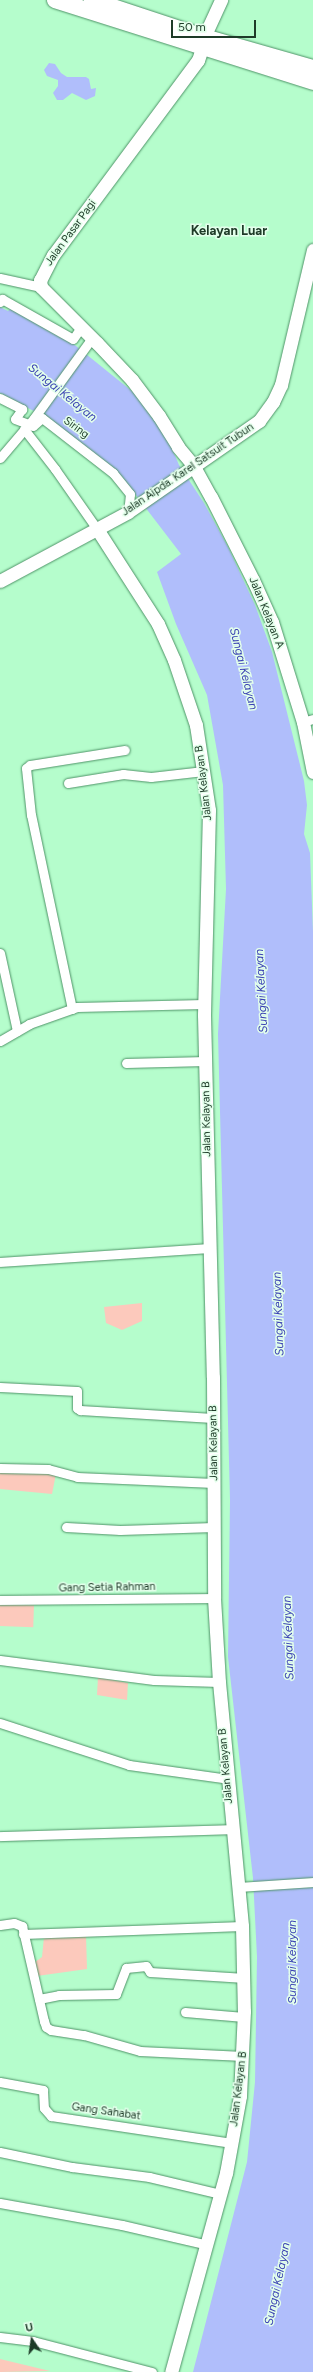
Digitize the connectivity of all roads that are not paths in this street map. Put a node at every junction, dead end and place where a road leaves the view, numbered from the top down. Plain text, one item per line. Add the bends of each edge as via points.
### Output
1 (55, 0) edge
2 (92, 0) edge
3 (221, 0) edge
4 (203, 42) junction
5 (313, 68) edge
6 (313, 82) edge
7 (313, 250) edge
8 (0, 278) edge
9 (42, 287) junction
10 (0, 302) edge
11 (81, 327) junction
12 (91, 340) junction
13 (0, 398) edge
14 (25, 427) junction
15 (0, 458) edge
16 (193, 465) junction
17 (132, 509) junction
18 (97, 529) junction
19 (0, 582) edge
20 (308, 720) edge
21 (125, 750) dead end
22 (204, 771) junction
23 (313, 772) edge
24 (68, 782) dead end
25 (0, 953) edge
26 (204, 1004) junction
27 (72, 1009) junction
28 (17, 1031) junction
29 (0, 1041) edge
30 (206, 1061) junction
31 (126, 1063) dead end
32 (209, 1248) junction
33 (0, 1262) edge
34 (0, 1387) edge
35 (213, 1418) junction
36 (0, 1468) edge
37 (214, 1483) junction
38 (66, 1527) dead end
39 (214, 1527) junction
40 (214, 1598) junction
41 (0, 1600) edge
42 (0, 1660) edge
43 (219, 1682) junction
44 (0, 1723) edge
45 (228, 1779) junction
46 (232, 1829) junction
47 (0, 1836) edge
48 (313, 1882) edge
49 (243, 1887) junction
50 (0, 1925) edge
51 (242, 1926) junction
52 (23, 1934) junction
53 (245, 1978) junction
54 (39, 1999) junction
55 (185, 2012) dead end
56 (244, 2017) junction
57 (243, 2056) junction
58 (0, 2082) edge
59 (232, 2143) junction
60 (0, 2152) edge
61 (221, 2194) junction
62 (0, 2203) edge
63 (208, 2245) junction
64 (0, 2337) edge
65 (152, 2372) edge
66 (171, 2372) edge

1 - 4 highway
2 - 4 highway
3 - 4 street, Jalan Pasar Pagi
4 - 5 highway
4 - 6 highway
4 - 9 street, Jalan Pasar Pagi via 198,60 53,255 40,280
7 - 16 street, Jalan Aipda. Karel Satsuit Tubun via 281,385 273,402 258,421
8 - 9 street
9 - 11 street
10 - 11 street via 2,299 74,339
11 - 12 street
12 - 14 street
12 - 16 street via 132,380
13 - 14 street via 22,409 15,419
14 - 15 street
14 - 17 street, Siring via 33,426 42,418 113,473 130,494
14 - 18 street
16 - 17 street, Jalan Aipda. Karel Satsuit Tubun
16 - 20 street, Jalan Kelayan A via 242,556
17 - 18 street, Jalan Aipda. Karel Satsuit Tubun
18 - 19 street, Jalan Aipda. Karel Satsuit Tubun
18 - 22 street, Jalan Kelayan B via 158,624 174,660 196,725
20 - 23 street, Jalan Kelayan A
21 - 27 street via 30,765 26,768 32,815
22 - 24 street via 151,777 123,774
22 - 26 street, Jalan Kelayan B via 209,810
25 - 28 street
26 - 27 street via 82,1006
26 - 30 street, Jalan Kelayan B
27 - 28 street via 43,1018
28 - 29 street
30 - 31 street
30 - 32 street, Jalan Kelayan B
32 - 33 street
32 - 35 street, Jalan Kelayan B
34 - 35 street via 77,1391 77,1408 80,1410
35 - 37 street, Jalan Kelayan B
36 - 37 street via 48,1469 77,1477
37 - 39 street, Jalan Kelayan B
38 - 39 street via 120,1530
39 - 40 street, Jalan Kelayan B
40 - 41 street, Gang Setia Rahman
40 - 43 street, Jalan Kelayan B
42 - 43 street via 154,1680
43 - 45 street, Jalan Kelayan B
44 - 45 street via 129,1765
45 - 46 street, Jalan Kelayan B
46 - 47 street
46 - 49 street, Jalan Kelayan B
48 - 49 street
49 - 51 street, Jalan Kelayan B
50 - 52 street via 20,1924
51 - 52 street
51 - 53 street, Jalan Kelayan B
52 - 54 street
53 - 54 street via 150,1972 146,1966 126,1968 116,1994
53 - 56 street, Jalan Kelayan B
54 - 57 street via 46,2027 51,2030 84,2035 140,2051
55 - 56 street
56 - 57 street, Jalan Kelayan B
57 - 59 street, Jalan Kelayan B via 240,2096
58 - 59 street, Gang Sahabat via 43,2090 44,2108 51,2116
59 - 61 street, Jalan Kelayan B
60 - 61 street via 72,2167 149,2177
61 - 63 street, Jalan Kelayan B
62 - 63 street via 122,2225
63 - 66 street, Jalan Kelayan B
64 - 65 street via 33,2340

